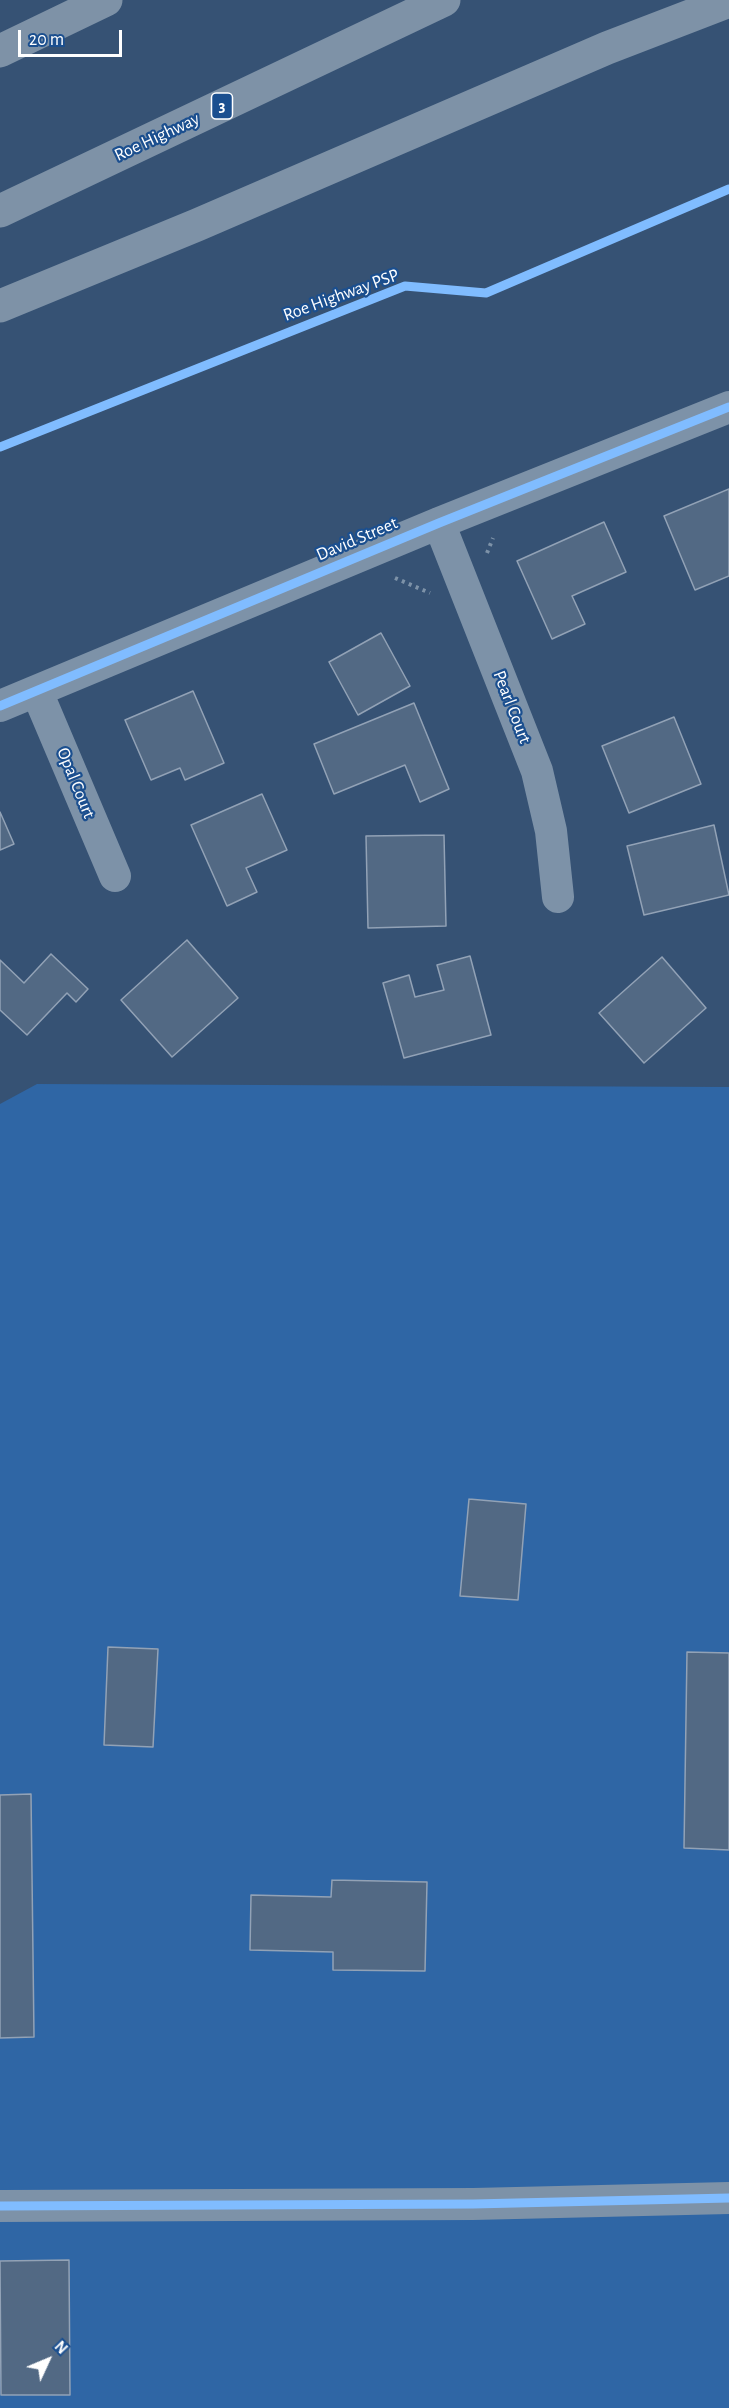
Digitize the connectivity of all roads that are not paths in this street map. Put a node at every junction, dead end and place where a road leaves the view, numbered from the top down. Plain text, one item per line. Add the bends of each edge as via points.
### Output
1 (106, 0) edge
2 (444, 0) edge
3 (729, 1) edge
4 (0, 51) edge
5 (0, 211) edge
6 (0, 306) edge
7 (729, 407) edge
8 (439, 523) junction
9 (37, 692) junction
10 (0, 706) edge
11 (115, 876) dead end
12 (558, 897) dead end
13 (729, 2198) edge
14 (0, 2206) edge

1 - 4 highway
2 - 5 highway, Roe Highway / 3
3 - 6 highway via 607,48
7 - 8 street, David Street
8 - 9 street, David Street
8 - 12 street, Pearl Court via 537,771 551,831
9 - 10 street, David Street
9 - 11 street, Opal Court
13 - 14 street via 473,2204

